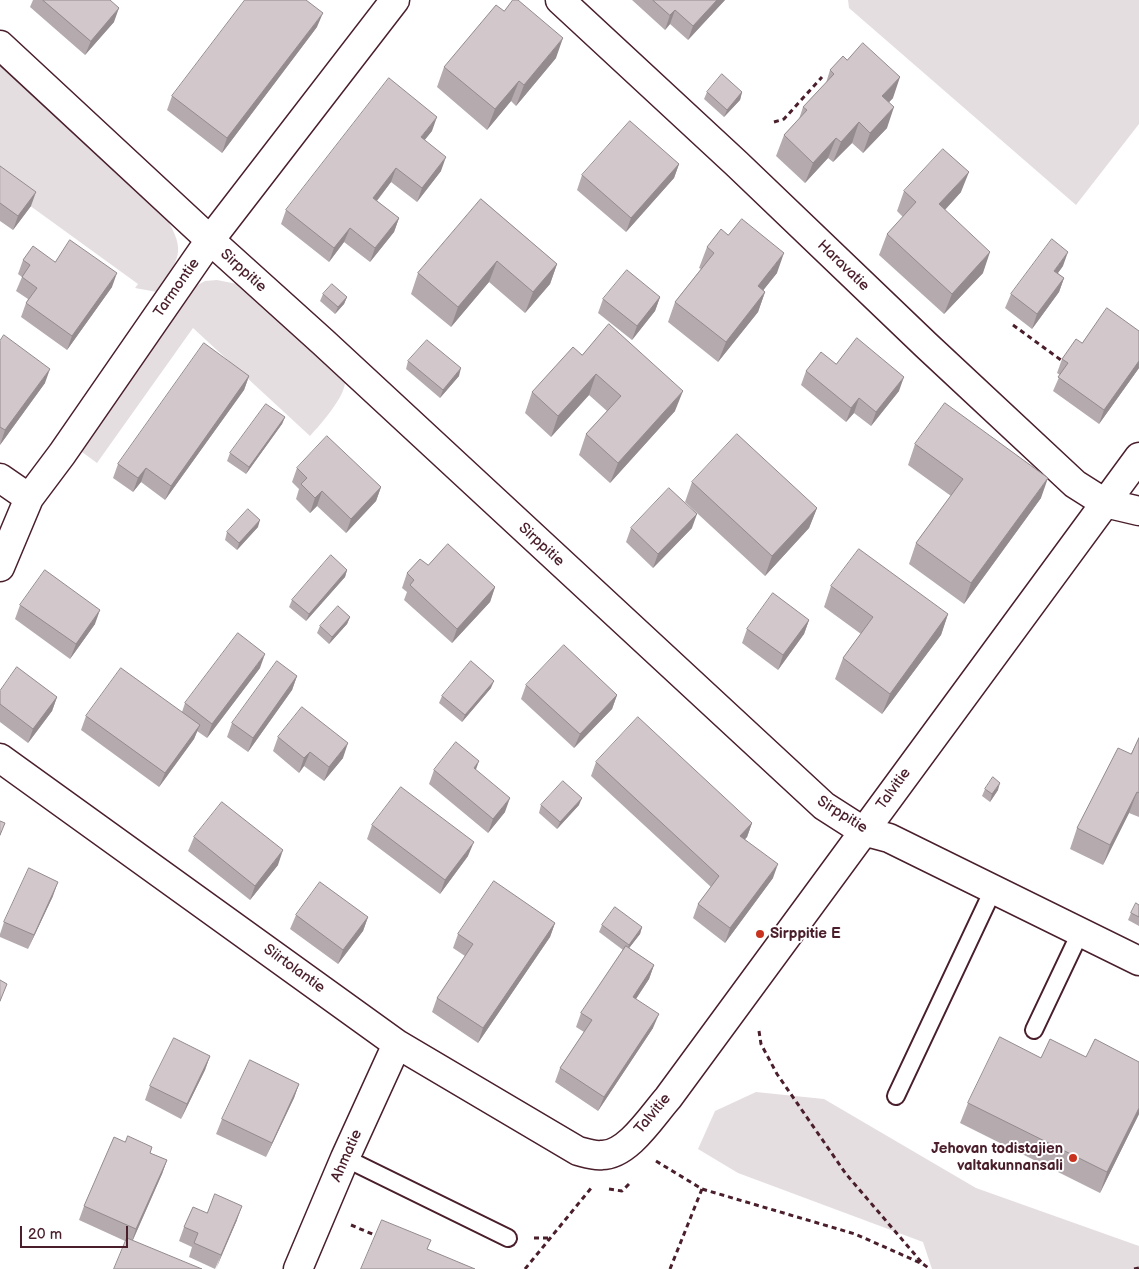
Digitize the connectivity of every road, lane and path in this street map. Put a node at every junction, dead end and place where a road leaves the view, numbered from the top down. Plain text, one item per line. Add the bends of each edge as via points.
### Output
1 (395, 0) edge
2 (560, 0) edge
3 (0, 45) edge
4 (822, 77) dead end
5 (774, 122) dead end
6 (210, 240) junction
7 (1013, 325) dead end
8 (1065, 363) edge
9 (1139, 457) edge
10 (0, 478) edge
11 (29, 498) junction
12 (1105, 503) junction
13 (1139, 511) edge
14 (0, 567) edge
15 (0, 758) edge
16 (863, 831) junction
17 (993, 890) junction
18 (1080, 933) junction
19 (1139, 961) edge
20 (746, 990) junction
21 (1034, 1030) dead end
22 (397, 1044) junction
23 (896, 1096) dead end
24 (630, 1142) junction
25 (602, 1156) joint
26 (345, 1158) junction
27 (592, 1186) dead end
28 (702, 1189) junction
29 (346, 1223) dead end
30 (382, 1238) edge
31 (508, 1238) dead end
32 (924, 1264) junction
33 (1139, 1268) edge
34 (298, 1269) edge
35 (525, 1269) edge
36 (670, 1269) edge
37 (930, 1269) edge
38 (1134, 1269) edge

1 - 6 street, Tarmontie
2 - 12 street, Haravatie via 1074,484
3 - 6 street, Sirppitie
4 - 5 path via 784,119
6 - 11 street, Tarmontie
6 - 16 street, Sirppitie via 801,786 824,806
7 - 8 path
9 - 12 street, Talvitie
10 - 11 street
11 - 14 street, Tarmontie
12 - 13 street, Haravatie
12 - 16 street, Talvitie
15 - 22 street, Siirtolantie
16 - 17 street, Sirppitie via 889,838
16 - 20 street, Talvitie
17 - 18 street, Sirppitie
17 - 23 lane
18 - 19 street, Sirppitie
18 - 21 lane
20 - 24 street, Talvitie via 668,1098
20 - 32 path via 761,1044 777,1074 846,1174
22 - 25 street, Siirtolantie via 578,1151
22 - 26 street, Ahmatie
24 - 25 street, Talvitie via 616,1152
24 - 28 path
26 - 31 lane
26 - 34 street, Ahmatie
27 - 35 path
28 - 32 path via 855,1234
28 - 36 path
29 - 30 path
32 - 37 path
33 - 38 path

